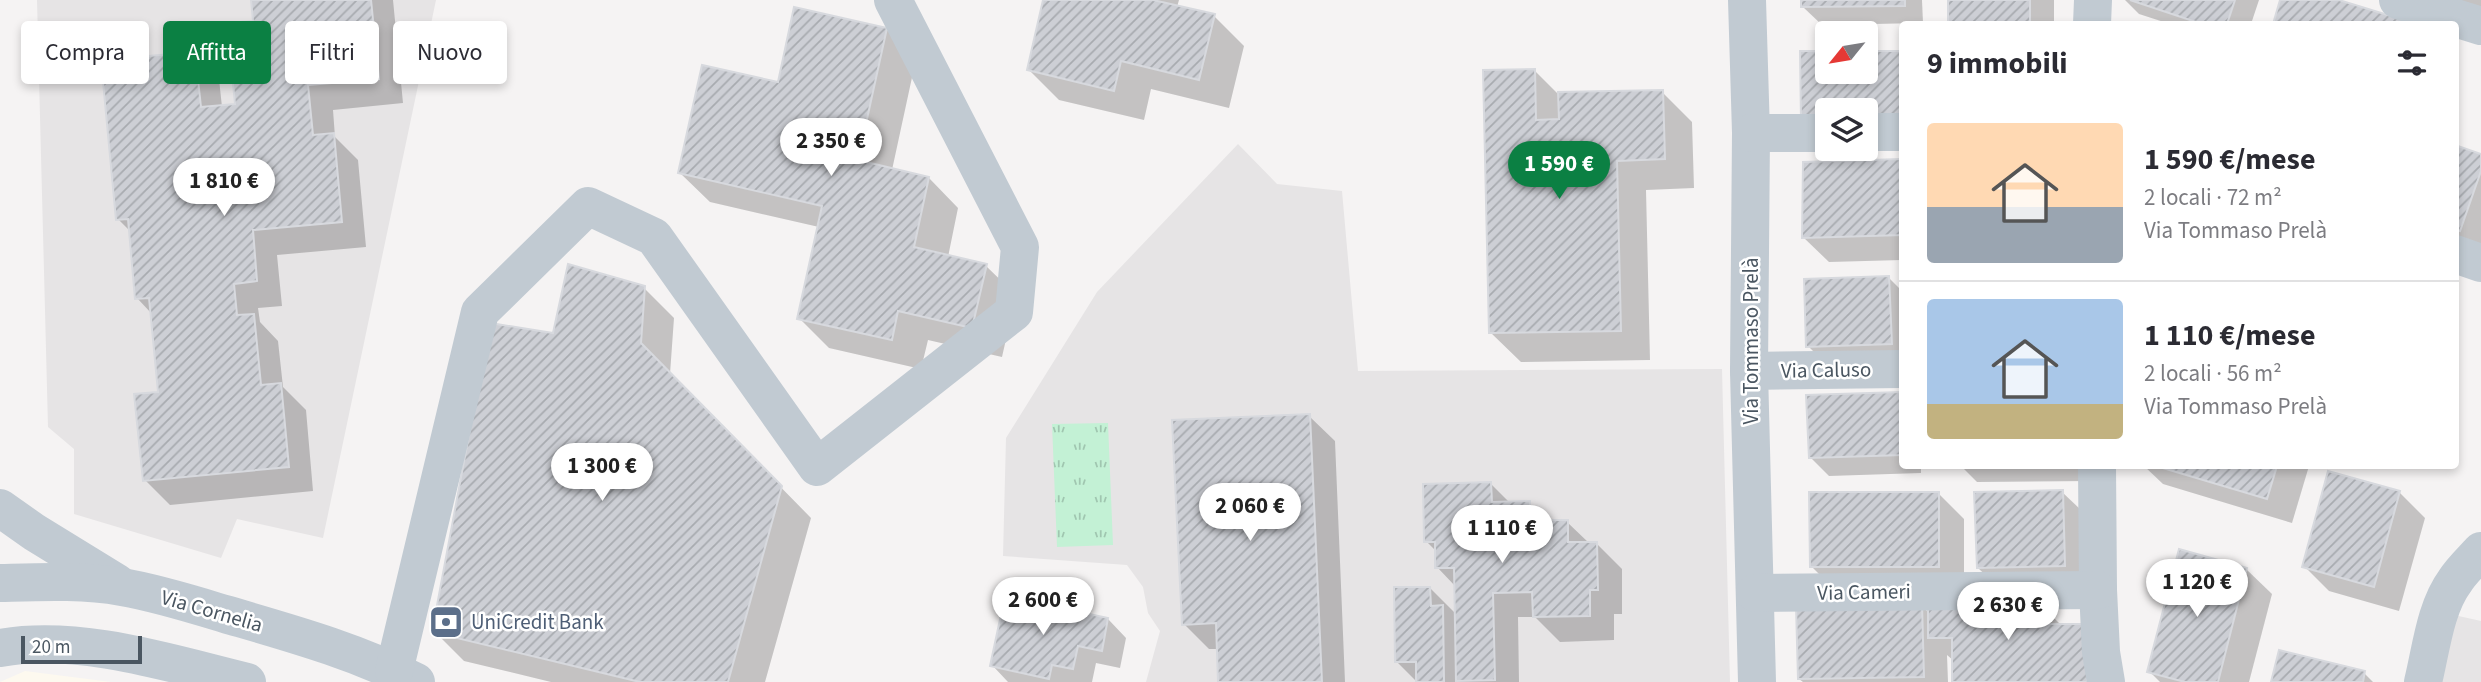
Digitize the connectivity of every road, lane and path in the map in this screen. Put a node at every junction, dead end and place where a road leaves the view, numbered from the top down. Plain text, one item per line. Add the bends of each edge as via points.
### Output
1 (893, 0) edge
2 (1747, 0) edge
3 (2092, 0) edge
4 (2398, 0) edge
5 (2092, 21) edge
6 (2481, 26) edge
7 (1815, 132) edge
8 (1878, 132) edge
9 (1899, 132) edge
10 (1751, 133) junction
11 (2459, 255) edge
12 (2481, 263) edge
13 (1899, 369) edge
14 (1749, 371) junction
15 (2097, 469) edge
16 (0, 508) edge
17 (2481, 551) edge
18 (0, 583) edge
19 (121, 586) junction
20 (2098, 590) junction
21 (1755, 593) junction
22 (0, 648) edge
23 (405, 676) edge
24 (247, 682) edge
25 (1757, 682) edge
26 (2106, 682) edge
27 (2423, 682) edge

1 - 23 street via 1020,247 1014,312 817,467 654,237 588,206 480,312
2 - 10 street, Via Tommaso Prelà
3 - 5 street
4 - 6 street
7 - 10 street
8 - 9 street
10 - 14 street, Via Tommaso Prelà
11 - 12 street
13 - 14 street, Via Caluso
14 - 21 street, Via Tommaso Prelà
15 - 20 street
16 - 19 street
17 - 27 street via 2448,593
18 - 19 street, Via Cornelia
19 - 23 street, Via Cornelia via 263,625
20 - 21 street, Via Cameri
20 - 26 street
21 - 25 street, Via Tommaso Prelà
22 - 24 street via 51,645 107,650

